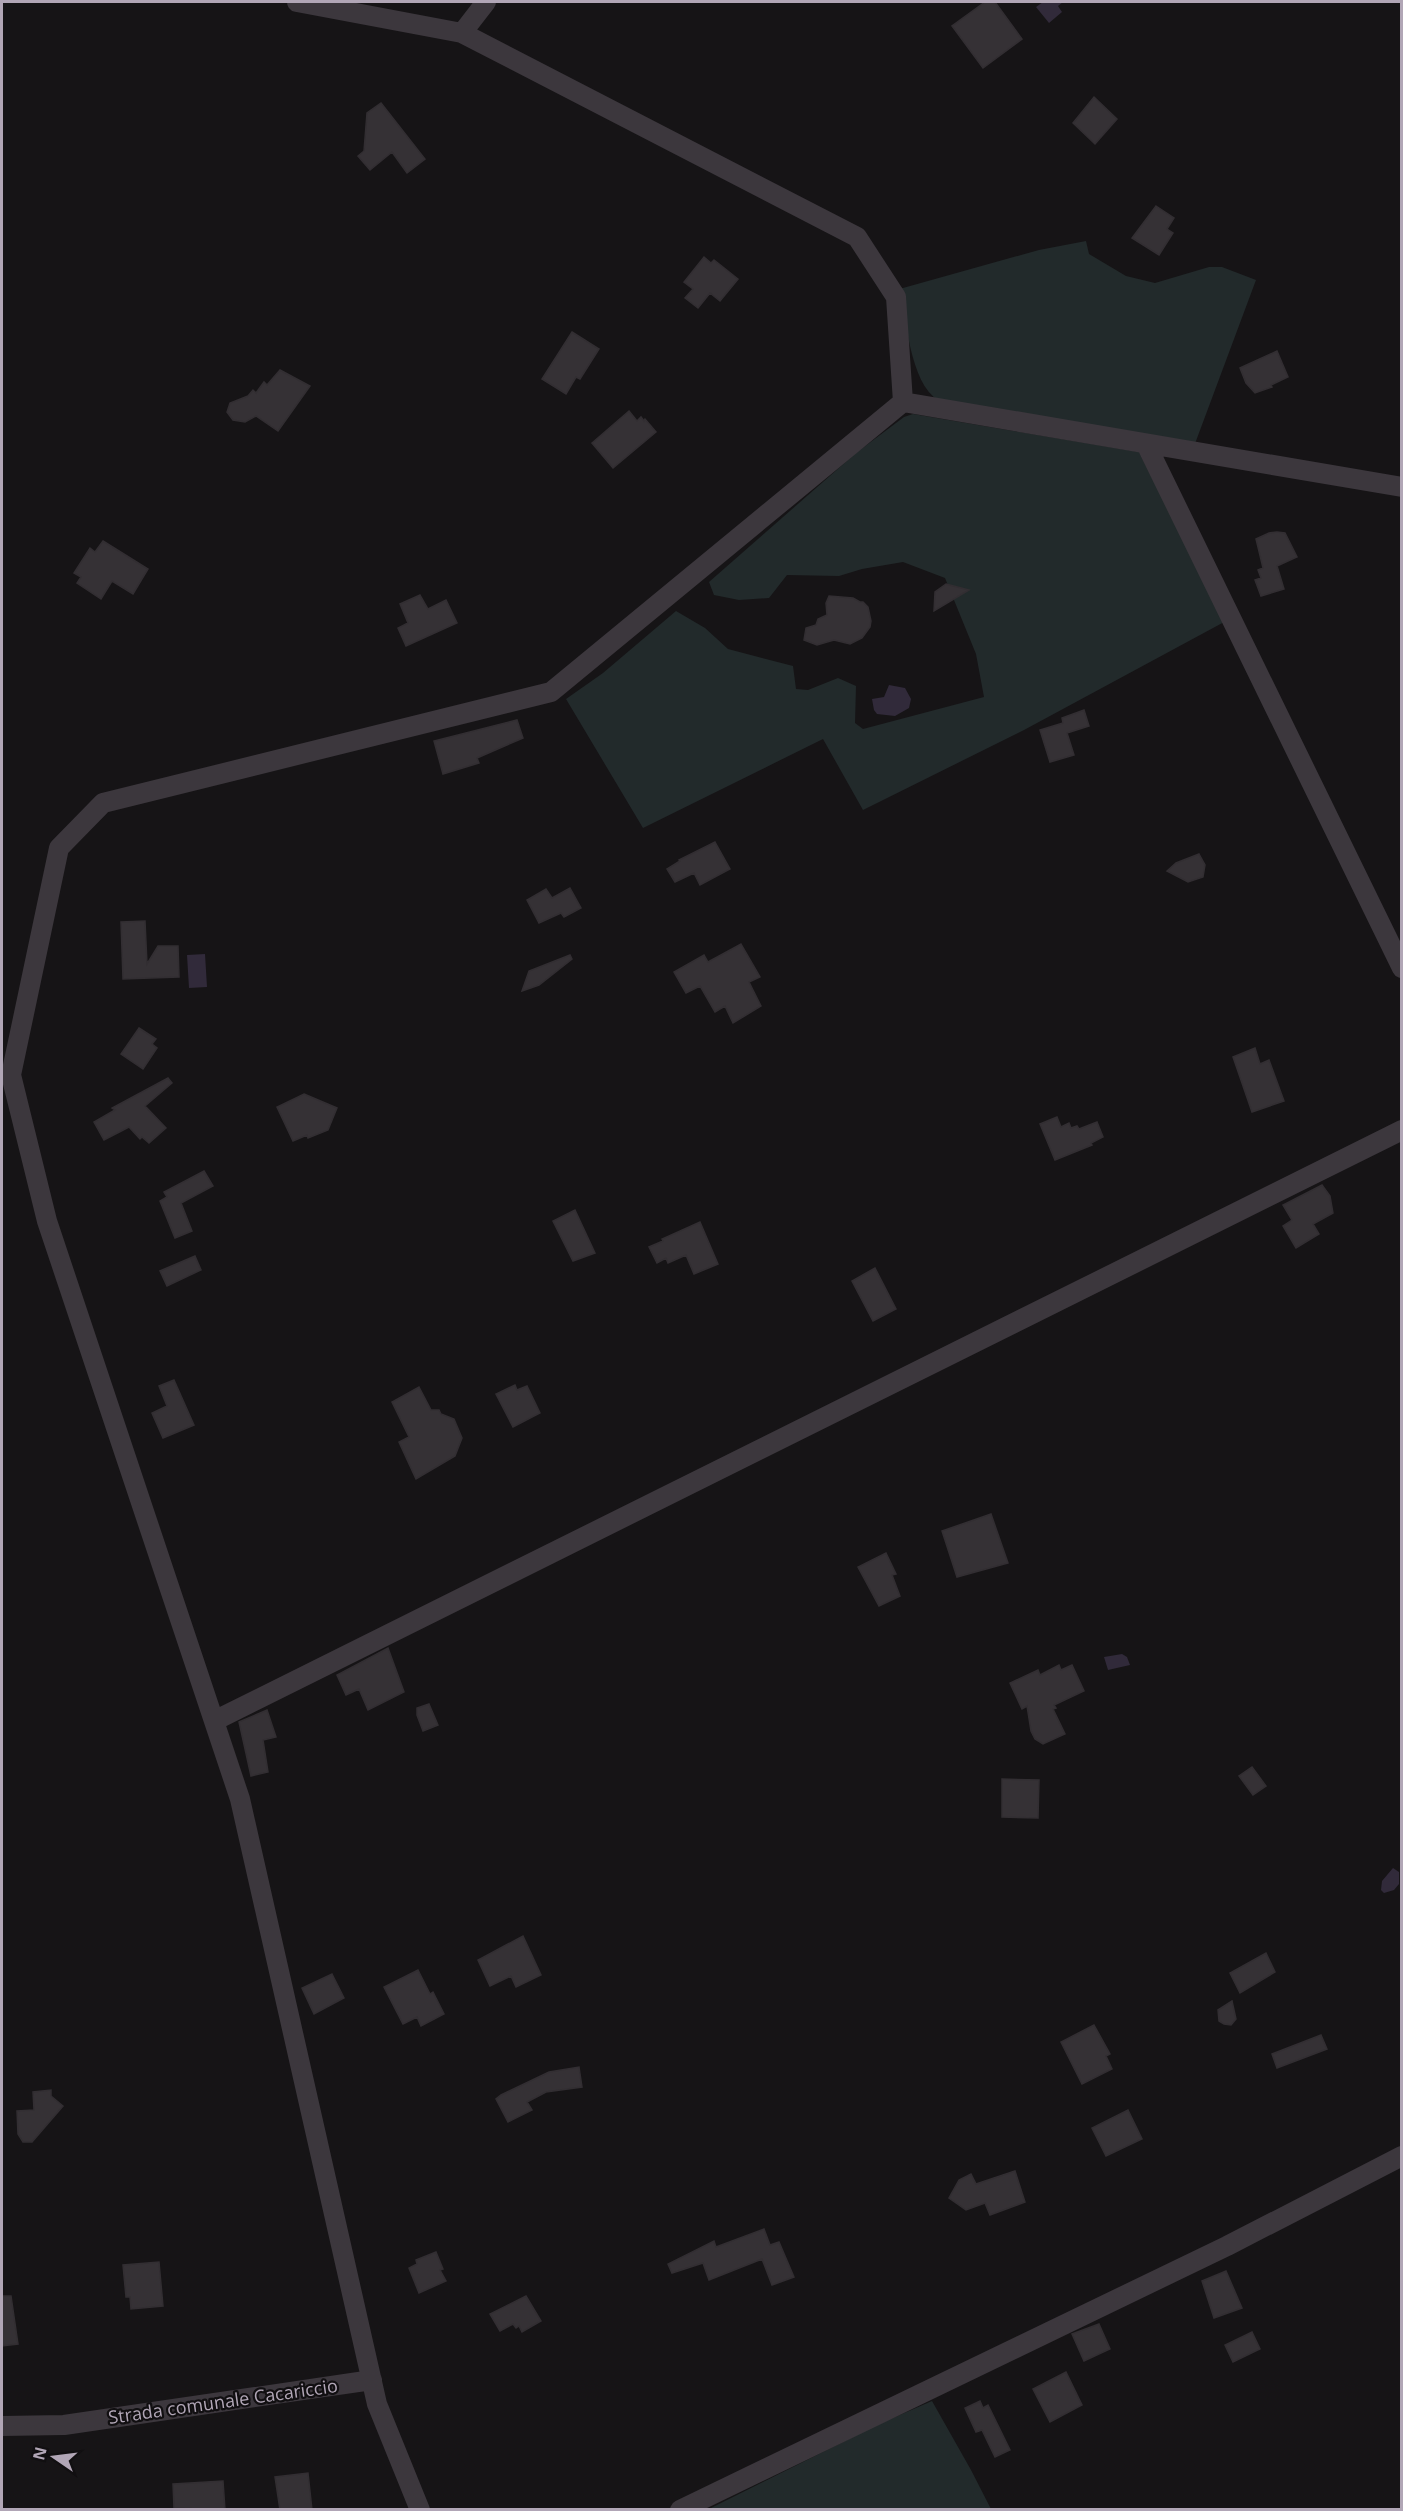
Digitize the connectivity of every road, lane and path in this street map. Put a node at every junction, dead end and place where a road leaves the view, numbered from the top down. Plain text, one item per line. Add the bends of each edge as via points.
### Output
1 (297, 2) edge
2 (486, 2) edge
3 (462, 33) junction
4 (903, 402) junction
5 (1146, 444) junction
6 (1401, 487) edge
7 (1401, 968) edge
8 (1401, 1130) edge
9 (214, 1721) junction
10 (1401, 2156) edge
11 (372, 2380) junction
12 (2, 2426) edge
13 (420, 2510) edge
14 (680, 2510) edge

1 - 3 street
2 - 3 street
3 - 4 street via 857,237 896,297
4 - 5 street
4 - 9 street via 551,692 103,803 59,848 11,1075 47,1221
5 - 6 street
5 - 7 street
8 - 9 street
9 - 11 street via 240,1799
10 - 14 street via 1227,2246
11 - 12 street, Strada comunale Cacariccio via 64,2425
11 - 13 street via 377,2404

